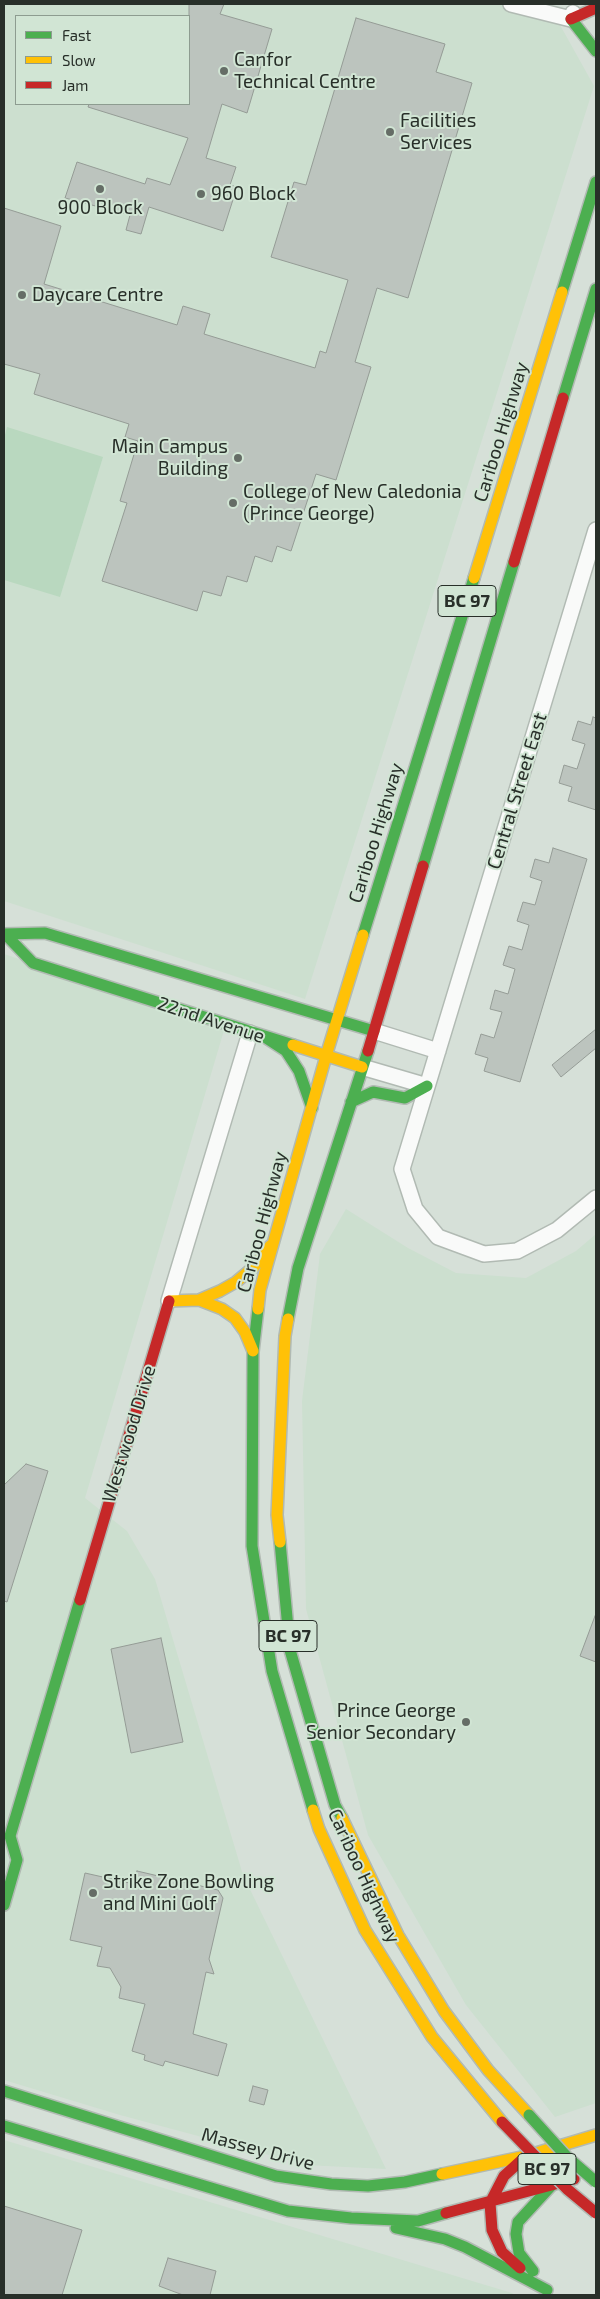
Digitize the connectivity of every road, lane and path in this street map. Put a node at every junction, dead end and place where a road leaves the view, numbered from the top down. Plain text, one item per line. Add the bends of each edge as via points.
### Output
1 (510, 4) edge
2 (575, 4) edge
3 (596, 8) edge
4 (571, 19) junction
5 (596, 20) edge
6 (596, 51) edge
7 (596, 182) edge
8 (596, 289) edge
9 (596, 530) edge
10 (589, 578) edge
11 (5, 934) edge
12 (337, 1020) junction
13 (374, 1031) junction
14 (256, 1035) junction
15 (438, 1051) junction
16 (326, 1056) junction
17 (362, 1067) junction
18 (427, 1086) junction
19 (351, 1102) junction
20 (312, 1108) junction
21 (596, 1198) edge
22 (274, 1241) junction
23 (199, 1300) junction
24 (169, 1301) junction
25 (253, 1352) junction
26 (7, 1839) edge
27 (4, 1905) edge
28 (4, 2091) edge
29 (4, 2126) edge
30 (4, 2135) edge
31 (34, 2135) junction
32 (596, 2135) edge
33 (526, 2156) junction
34 (596, 2173) edge
35 (596, 2182) edge
36 (553, 2185) junction
37 (490, 2203) junction
38 (596, 2213) edge
39 (351, 2218) junction
40 (550, 2293) edge

1 - 4 street
2 - 4 street
3 - 4 main road
4 - 5 main road
4 - 6 main road
7 - 12 main road, Cariboo Highway / BC 97
8 - 13 main road, Cariboo Highway / BC 97
9 - 10 street, Central Street East
10 - 15 street, Central Street East
11 - 12 main road, 22nd Avenue via 45,933
11 - 14 main road, 22nd Avenue via 33,963
12 - 13 main road, 22nd Avenue
12 - 16 main road, Cariboo Highway / BC 97
13 - 15 street, 22nd Avenue
13 - 17 main road, Cariboo Highway / BC 97
14 - 16 main road, 22nd Avenue
14 - 20 main road via 286,1051 299,1071
14 - 24 street, Westwood Drive
15 - 18 street, Central Street East
16 - 17 main road, 22nd Avenue
16 - 20 main road, Cariboo Highway / BC 97
17 - 18 street, 22nd Avenue
17 - 19 main road, Cariboo Highway / BC 97
18 - 19 main road via 405,1098 373,1092
18 - 21 street, Central Street East via 402,1169 415,1209 438,1237 484,1254 517,1251 558,1230
19 - 35 main road, Cariboo Highway / BC 97, bridge via 298,1268 285,1336 277,1515 290,1650 335,1805 398,1934 444,2011 488,2070 567,2157
20 - 22 main road, Cariboo Highway / BC 97
22 - 23 main road via 254,1267 236,1282
22 - 25 main road, Cariboo Highway / BC 97 via 260,1290
23 - 24 main road
23 - 25 main road via 235,1318
24 - 26 main road, Westwood Drive
25 - 38 main road, Cariboo Highway / BC 97, bridge via 252,1546 272,1671 319,1829 365,1930 432,2037 502,2122 567,2189
26 - 27 main road, Westwood Drive via 17,1860
28 - 33 main road, Massey Drive via 276,2176 331,2184 368,2186 405,2182
29 - 31 main road
30 - 31 main road
31 - 39 main road via 288,2211
32 - 33 main road, Massey Drive
33 - 37 main road via 504,2176
34 - 36 main road
36 - 37 main road
36 - 40 main road via 518,2222 516,2234 519,2253
37 - 39 main road via 418,2221
37 - 40 main road via 492,2230 502,2252
39 - 40 main road via 446,2240 480,2254

